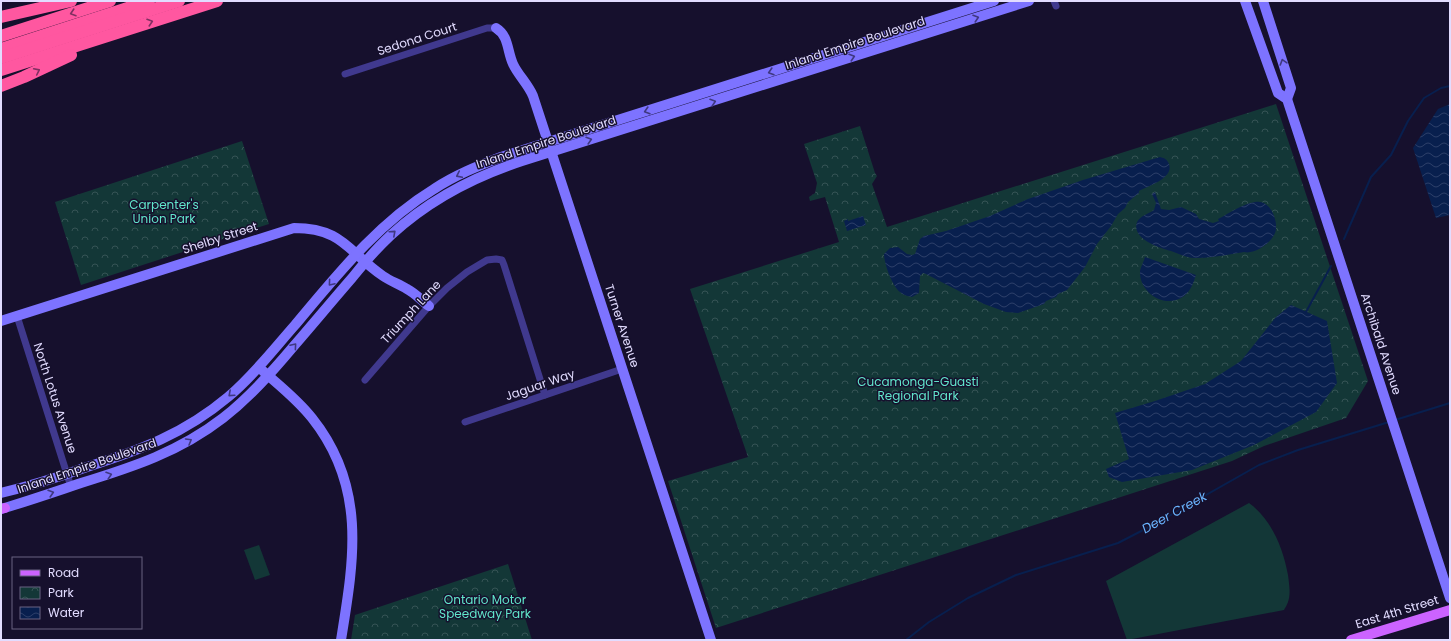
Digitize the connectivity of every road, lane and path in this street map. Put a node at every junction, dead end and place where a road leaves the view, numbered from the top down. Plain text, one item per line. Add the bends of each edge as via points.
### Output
1 (71, 1) edge
2 (110, 1) edge
3 (149, 1) edge
4 (179, 1) edge
5 (217, 1) edge
6 (994, 1) edge
7 (1029, 1) edge
8 (1245, 1) edge
9 (1263, 1) edge
10 (1, 17) edge
11 (496, 28) joint
12 (113, 34) junction
13 (1, 36) edge
14 (1, 49) edge
15 (1, 58) edge
16 (1, 70) edge
17 (345, 74) dead end
18 (1, 86) edge
19 (1287, 99) junction
20 (550, 147) junction
21 (356, 254) junction
22 (366, 261) junction
23 (428, 306) junction
24 (17, 316) junction
25 (1, 321) edge
26 (259, 367) junction
27 (622, 369) junction
28 (268, 376) junction
29 (365, 380) dead end
30 (545, 395) junction
31 (465, 422) dead end
32 (67, 474) junction
33 (71, 486) junction
34 (1, 492) edge
35 (2, 509) edge
36 (1450, 598) edge
37 (1450, 610) edge
38 (341, 640) edge
39 (711, 640) edge
40 (1351, 640) edge

1 - 10 highway
2 -> 13 highway
3 - 14 highway
4 - 15 highway
12 -> 5 highway
6 -> 20 main road, Inland Empire Boulevard
20 -> 7 main road, Inland Empire Boulevard
8 - 19 main road, Archibald Avenue via 1278,93
19 -> 9 main road, Archibald Avenue via 1291,88
11 - 17 street, Sedona Court via 487,28
11 - 20 main road, Turner Avenue via 504,36 514,64 529,86
12 - 16 highway
18 -> 12 highway
19 - 36 main road, Archibald Avenue
20 -> 21 main road, Inland Empire Boulevard via 487,162 456,176 393,218
22 -> 20 main road, Inland Empire Boulevard via 416,214 461,185
20 - 27 main road, Turner Avenue
21 - 22 main road, Shelby Street
21 - 24 main road, Shelby Street via 330,234 313,229 294,228
21 -> 26 main road, Inland Empire Boulevard
22 - 23 main road, Shelby Street via 382,276 408,289
28 -> 22 main road, Inland Empire Boulevard
23 - 29 street, Triumph Lane
23 - 30 street, Triumph Lane via 467,272 487,260 502,260
24 - 25 main road, Shelby Street
24 - 32 street, North Lotus Avenue
26 - 28 main road
26 -> 32 main road, Inland Empire Boulevard via 222,402 168,438 132,453
27 - 30 street, Jaguar Way
27 - 39 main road, Turner Avenue
33 -> 28 main road, Inland Empire Boulevard via 127,469 188,441 224,418
28 - 38 main road via 315,422 327,438 346,482 352,512 353,547
30 - 31 street, Jaguar Way
32 - 33 street, North Lotus Avenue
32 - 34 main road, Inland Empire Boulevard
35 -> 33 main road, Inland Empire Boulevard
37 - 40 main road, East 4th Street

